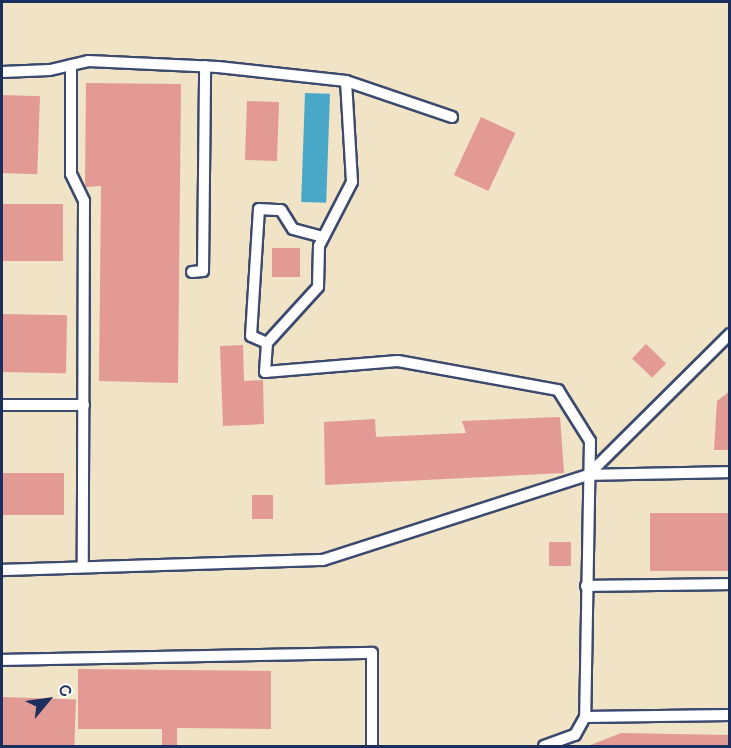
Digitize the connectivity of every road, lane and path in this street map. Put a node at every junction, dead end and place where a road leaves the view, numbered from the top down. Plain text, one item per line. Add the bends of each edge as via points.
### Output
1 (71, 65) junction
2 (205, 66) junction
3 (2, 72) edge
4 (346, 81) junction
5 (452, 117) dead end
6 (323, 237) junction
7 (192, 272) dead end
8 (729, 334) edge
9 (267, 343) junction
10 (2, 405) edge
11 (84, 405) junction
12 (729, 472) edge
13 (588, 475) junction
14 (83, 567) junction
15 (2, 570) edge
16 (729, 584) edge
17 (586, 586) junction
18 (2, 660) edge
19 (729, 715) edge
20 (585, 717) junction
21 (565, 742) edge
22 (372, 747) edge
23 (544, 747) edge

1 - 2 lane via 88,61
1 - 3 lane
1 - 11 lane via 71,174 84,201
2 - 4 lane
2 - 7 lane via 203,271
4 - 5 lane
4 - 6 lane via 352,182
6 - 9 lane via 319,246 318,287
6 - 9 lane via 293,229 281,210 259,209 250,336
8 - 13 lane
9 - 13 lane via 265,372 398,362 558,390 590,441
10 - 11 lane
11 - 14 lane
12 - 13 lane
13 - 14 lane via 323,560
13 - 17 lane
14 - 15 lane
16 - 17 lane
17 - 20 lane
18 - 22 lane via 372,653
19 - 20 lane
20 - 21 lane via 575,735
21 - 23 lane

